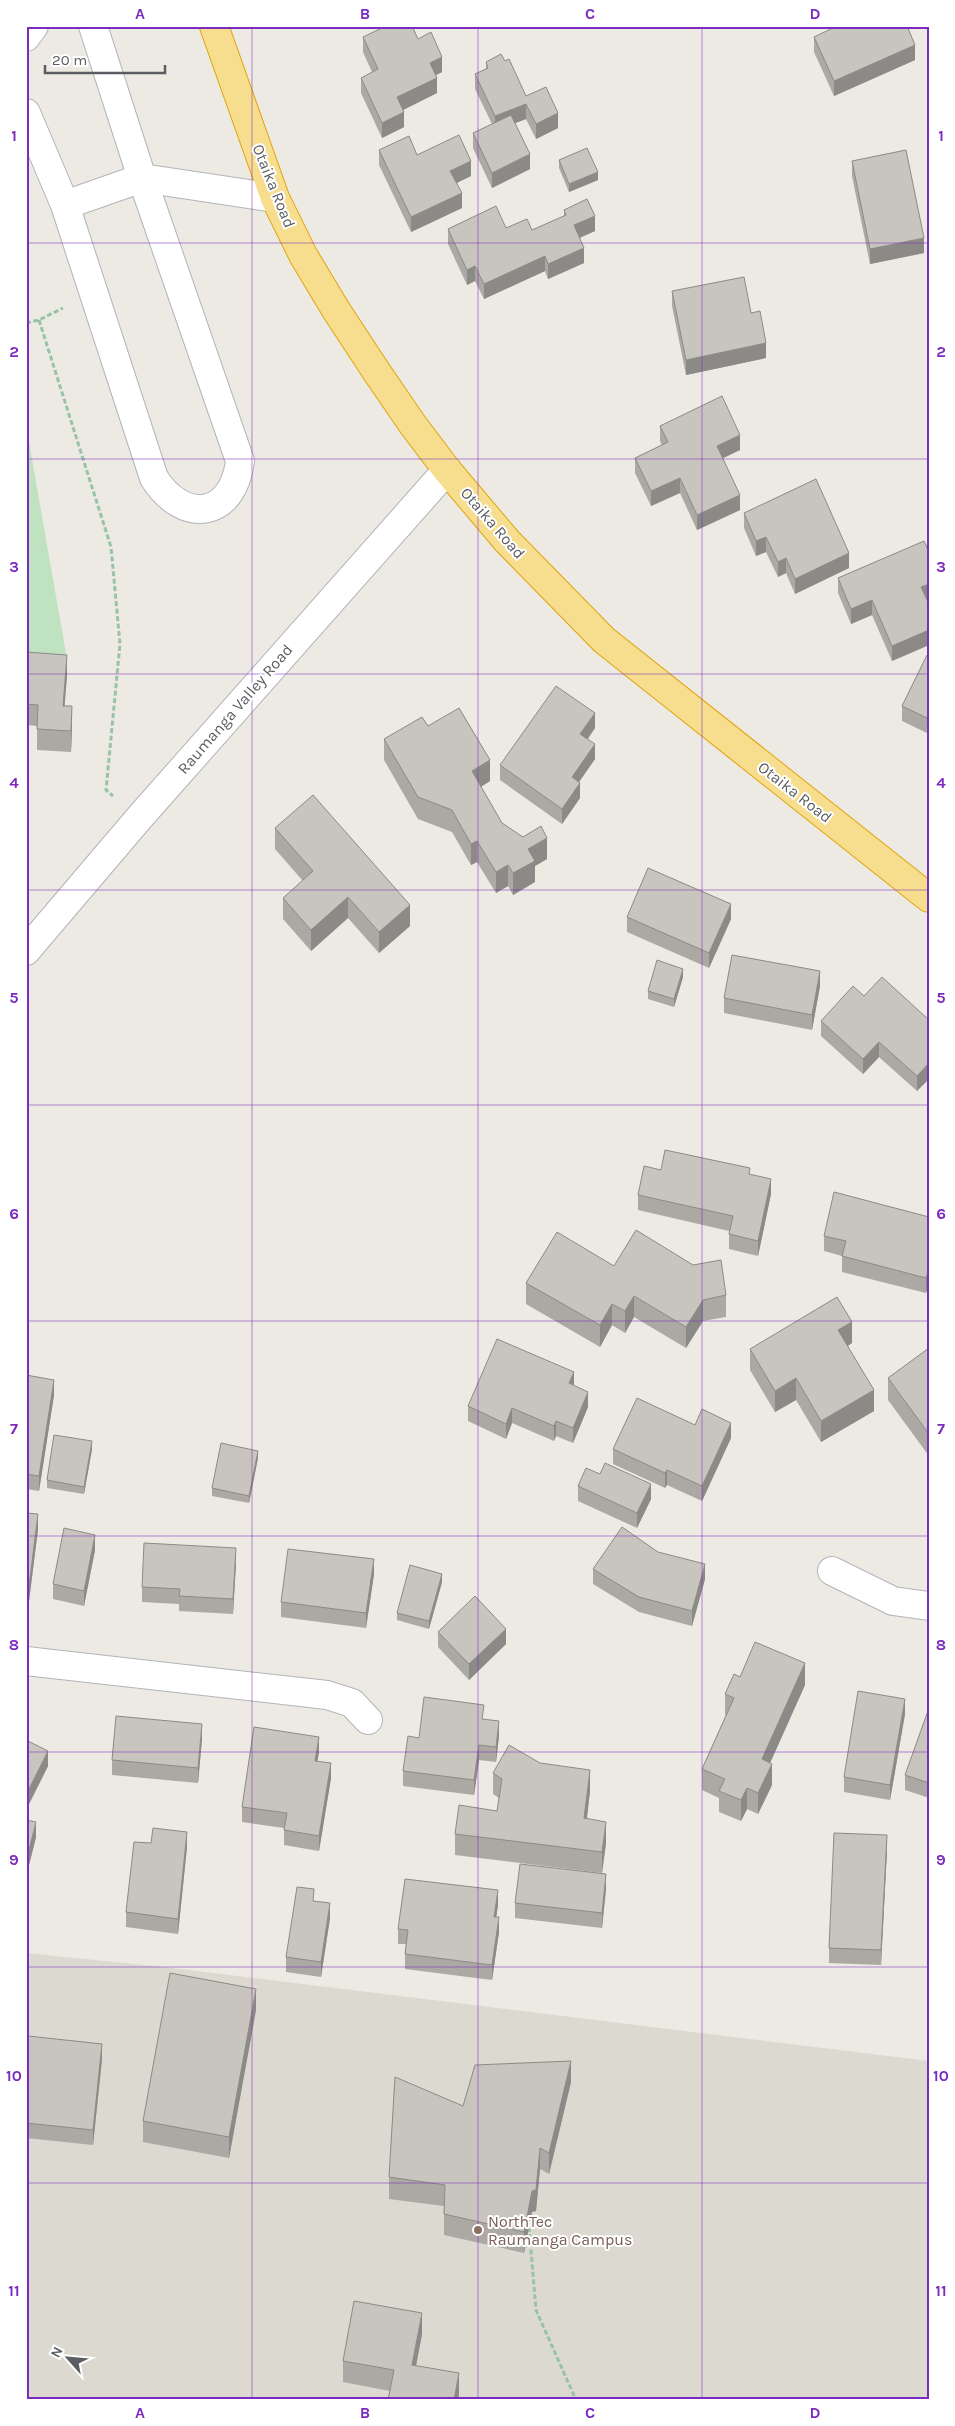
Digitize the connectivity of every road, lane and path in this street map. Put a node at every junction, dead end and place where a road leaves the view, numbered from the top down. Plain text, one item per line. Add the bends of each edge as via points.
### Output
1 (34, 26) edge
2 (93, 26) edge
3 (214, 26) edge
4 (26, 38) edge
5 (26, 113) edge
6 (142, 178) junction
7 (275, 198) junction
8 (65, 205) junction
9 (39, 320) dead end
10 (447, 470) junction
11 (106, 790) dead end
12 (929, 898) edge
13 (26, 951) edge
14 (832, 1570) dead end
15 (929, 1606) edge
16 (26, 1660) edge
17 (368, 1720) dead end
18 (529, 2227) edge
19 (576, 2400) edge

1 - 4 street
2 - 6 street
3 - 7 highway, Otaika Road
5 - 8 street
6 - 7 street
6 - 8 street
6 - 8 street via 240,461 238,479 230,494 212,506 196,510 180,506 163,492 154,478
7 - 10 highway, Otaika Road via 336,310 412,424
9 - 11 path via 111,547 120,644
10 - 12 highway, Otaika Road via 513,548 604,640
10 - 13 street, Raumanga Valley Road via 153,802
14 - 15 street via 893,1601
16 - 17 street via 328,1695 352,1702
18 - 19 path via 536,2310

